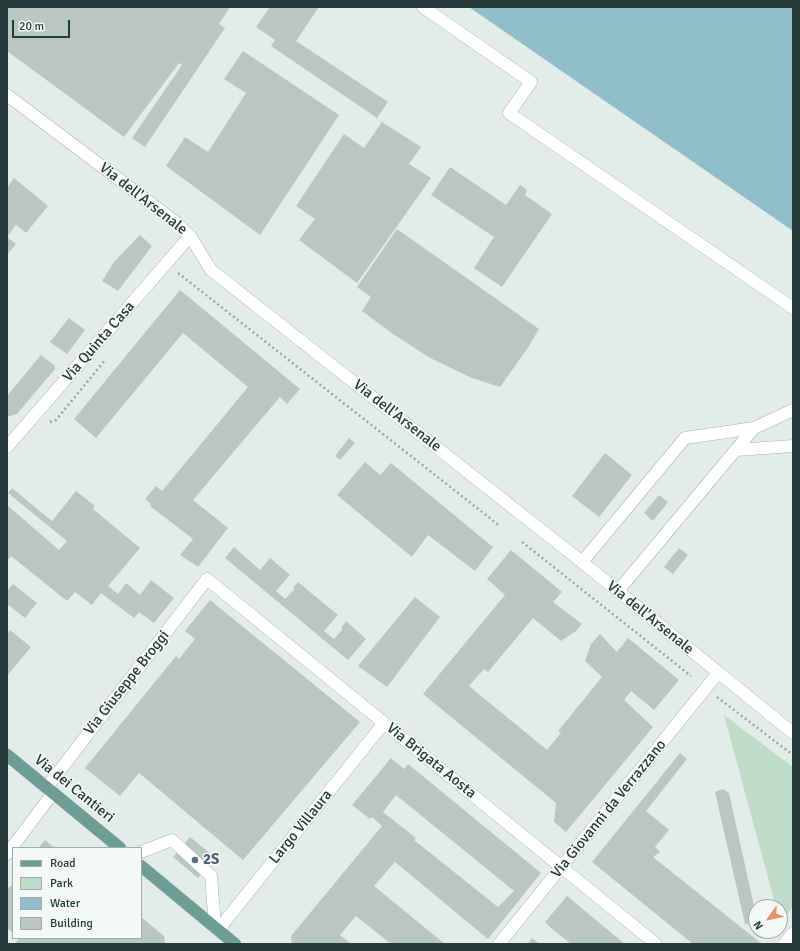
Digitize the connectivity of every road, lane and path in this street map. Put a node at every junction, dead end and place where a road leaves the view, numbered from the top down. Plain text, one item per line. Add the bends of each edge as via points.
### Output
1 (423, 7) edge
2 (7, 95) edge
3 (190, 236) junction
4 (177, 272) dead end
5 (793, 308) edge
6 (793, 410) edge
7 (754, 428) junction
8 (793, 446) edge
9 (7, 448) edge
10 (736, 450) junction
11 (500, 526) dead end
12 (522, 542) dead end
13 (582, 562) junction
14 (207, 579) joint
15 (618, 591) junction
16 (718, 673) junction
17 (691, 676) dead end
18 (716, 696) dead end
19 (384, 723) junction
20 (793, 733) edge
21 (7, 755) edge
22 (793, 755) edge
23 (50, 790) junction
24 (119, 847) edge
25 (142, 852) edge
26 (7, 854) edge
27 (142, 867) edge
28 (562, 868) junction
29 (216, 929) junction
30 (793, 933) edge
31 (232, 943) edge
32 (499, 944) edge
33 (656, 944) edge
34 (784, 944) edge

1 - 5 street via 531,82 509,113
2 - 3 street, Via dell'Arsenale via 177,223
3 - 9 street, Via Quinta Casa
3 - 13 street, Via dell'Arsenale via 211,270
4 - 11 path
6 - 7 street
7 - 10 street
7 - 13 street via 685,438
8 - 10 street
10 - 15 street
12 - 17 path
13 - 15 street, Via dell'Arsenale
14 - 19 street, Via Brigata Aosta
14 - 23 street, Via Giuseppe Broggi
15 - 16 street, Via dell'Arsenale
16 - 20 street, Via dell'Arsenale
16 - 28 street, Via Giovanni da Verrazzano
18 - 22 path
19 - 28 street, Via Brigata Aosta
19 - 29 street, Largo Villaura
21 - 23 main road, Via dei Cantieri
23 - 24 main road, Via dei Cantieri
23 - 26 street, Via Giuseppe Broggi
25 - 29 street via 172,840 211,876
27 - 29 main road
28 - 32 street, Via Giovanni da Verrazzano
28 - 33 street, Via Brigata Aosta
29 - 31 main road
30 - 34 street

